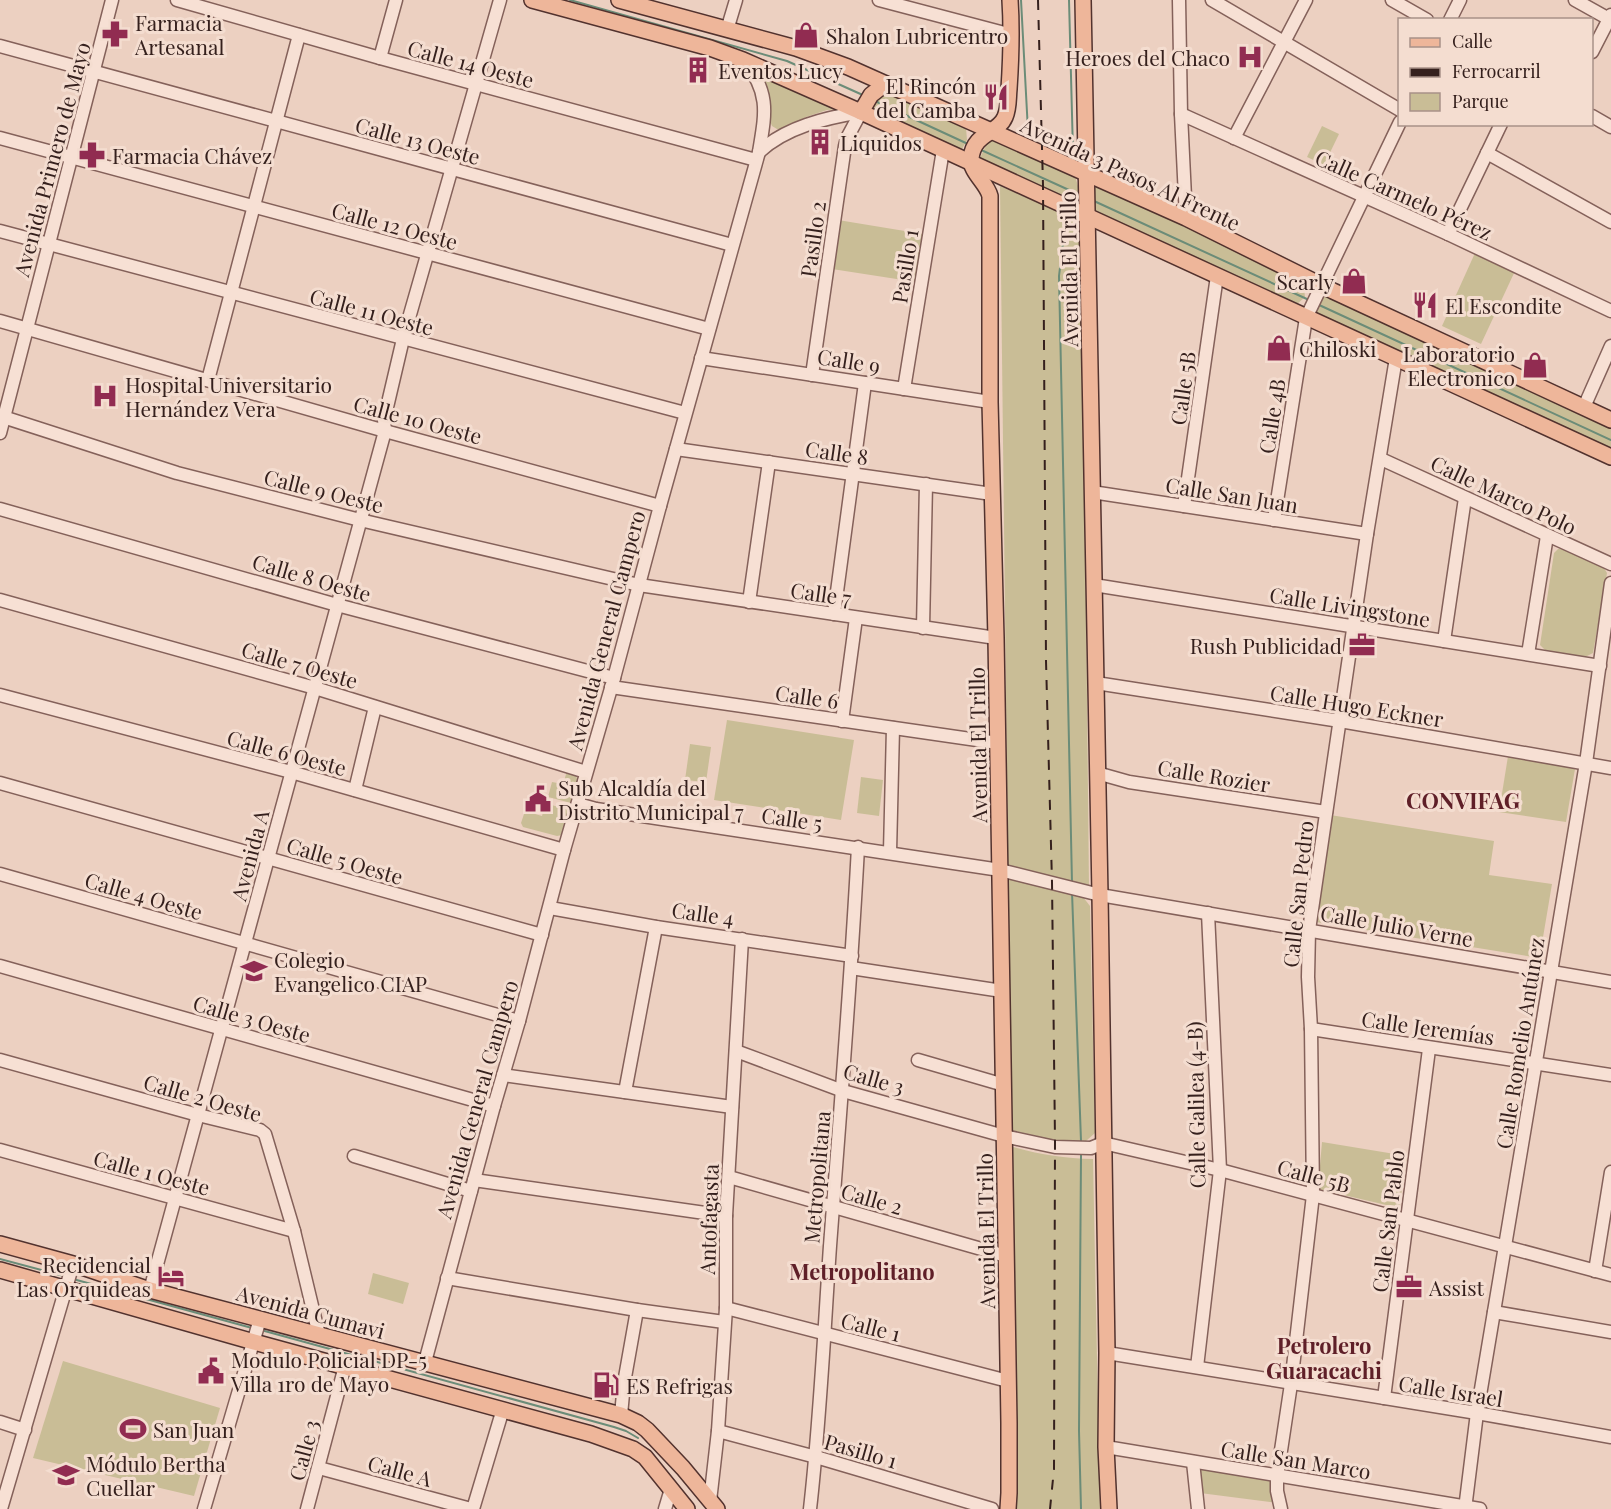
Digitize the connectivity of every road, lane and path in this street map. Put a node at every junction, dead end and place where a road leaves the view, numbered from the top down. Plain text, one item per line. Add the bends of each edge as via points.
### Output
1 (112, 0) edge
2 (177, 0) edge
3 (396, 0) edge
4 (500, 0) edge
5 (532, 0) edge
6 (619, 0) edge
7 (736, 0) edge
8 (879, 0) edge
9 (1010, 0) edge
10 (1083, 0) edge
11 (1179, 0) edge
12 (1212, 0) edge
13 (1306, 0) edge
14 (1392, 0) edge
15 (1460, 0) edge
16 (1575, 0) edge
17 (563, 3) edge
18 (206, 4) edge
19 (907, 4) edge
20 (1610, 17) edge
21 (1423, 18) edge
22 (1451, 18) edge
23 (727, 30) junction
24 (299, 35) junction
25 (1012, 35) junction
26 (1284, 44) junction
27 (0, 46) edge
28 (1593, 50) edge
29 (380, 58) junction
30 (743, 60) junction
31 (94, 72) junction
32 (475, 84) junction
33 (885, 84) junction
34 (865, 104) junction
35 (1398, 109) edge
36 (1180, 114) junction
37 (1593, 117) edge
38 (276, 121) junction
39 (1398, 126) edge
40 (1500, 126) edge
41 (1611, 127) edge
42 (985, 134) junction
43 (0, 138) edge
44 (1233, 138) junction
45 (943, 150) junction
46 (1487, 153) junction
47 (758, 156) junction
48 (71, 158) junction
49 (972, 160) junction
50 (451, 169) junction
51 (1088, 181) junction
52 (1365, 197) junction
53 (254, 207) junction
54 (1089, 214) junction
55 (1186, 218) junction
56 (1611, 222) edge
57 (1113, 229) junction
58 (0, 231) edge
59 (1448, 234) junction
60 (1089, 243) junction
61 (49, 244) junction
62 (732, 245) junction
63 (427, 253) junction
64 (1218, 276) junction
65 (1319, 289) junction
66 (231, 294) junction
67 (1611, 311) edge
68 (1307, 314) junction
69 (0, 321) edge
70 (27, 328) junction
71 (709, 329) junction
72 (403, 339) junction
73 (1611, 346) edge
74 (701, 358) junction
75 (1396, 358) junction
76 (812, 375) junction
77 (208, 380) junction
78 (865, 383) junction
79 (904, 389) junction
80 (990, 402) junction
81 (1584, 407) junction
82 (685, 413) junction
83 (2, 416) edge
84 (1611, 420) edge
85 (385, 431) junction
86 (0, 433) edge
87 (676, 448) junction
88 (1611, 457) edge
89 (1381, 459) junction
90 (769, 462) junction
91 (854, 474) junction
92 (926, 484) junction
93 (1092, 492) junction
94 (992, 494) junction
95 (1465, 498) junction
96 (660, 506) junction
97 (1184, 506) junction
98 (0, 508) edge
99 (360, 520) junction
100 (1274, 520) junction
101 (1367, 534) junction
102 (1547, 536) junction
103 (1611, 564) edge
104 (1611, 583) edge
105 (639, 585) junction
106 (1094, 585) junction
107 (0, 600) edge
108 (749, 602) junction
109 (337, 605) junction
110 (834, 614) junction
111 (856, 618) junction
112 (923, 627) junction
113 (1355, 627) junction
114 (996, 638) junction
115 (1444, 641) junction
116 (1528, 654) junction
117 (1600, 666) junction
118 (613, 682) junction
119 (1096, 683) junction
120 (315, 688) junction
121 (0, 695) edge
122 (375, 707) junction
123 (842, 721) junction
124 (1340, 721) junction
125 (893, 728) junction
126 (998, 743) junction
127 (1586, 763) junction
128 (1611, 768) edge
129 (291, 772) junction
130 (586, 772) junction
131 (1097, 773) junction
132 (0, 783) edge
133 (355, 790) junction
134 (578, 804) junction
135 (1326, 812) junction
136 (858, 847) junction
137 (564, 850) junction
138 (890, 852) junction
139 (268, 858) junction
140 (1000, 870) junction
141 (0, 874) edge
142 (1098, 894) junction
143 (550, 908) junction
144 (1208, 913) junction
145 (656, 927) junction
146 (1309, 930) junction
147 (542, 935) junction
148 (742, 939) junction
149 (245, 943) junction
150 (852, 962) junction
151 (0, 966) edge
152 (1551, 972) junction
153 (1611, 982) edge
154 (1002, 991) junction
155 (519, 1021) junction
156 (221, 1029) junction
157 (1311, 1029) junction
158 (1429, 1048) junction
159 (736, 1052) junction
160 (0, 1060) edge
161 (918, 1060) dead end
162 (1536, 1062) junction
163 (503, 1074) junction
164 (1611, 1075) edge
165 (1004, 1084) junction
166 (843, 1090) junction
167 (625, 1092) junction
168 (494, 1106) junction
169 (732, 1107) junction
170 (198, 1115) junction
171 (1004, 1136) junction
172 (1103, 1143) junction
173 (0, 1150) edge
174 (354, 1156) dead end
175 (1220, 1170) junction
176 (1611, 1172) edge
177 (729, 1177) junction
178 (472, 1185) junction
179 (1313, 1195) junction
180 (175, 1198) junction
181 (833, 1207) junction
182 (726, 1216) junction
183 (1407, 1221) junction
184 (294, 1231) junction
185 (0, 1244) edge
186 (1505, 1248) junction
187 (1005, 1256) junction
188 (0, 1270) edge
189 (1595, 1271) junction
190 (1611, 1275) edge
191 (71, 1276) junction
192 (447, 1278) junction
193 (150, 1290) junction
194 (726, 1308) junction
195 (637, 1310) junction
196 (1494, 1311) junction
197 (724, 1322) junction
198 (257, 1331) junction
199 (1611, 1332) edge
200 (824, 1334) junction
201 (319, 1335) junction
202 (1107, 1353) junction
203 (425, 1362) junction
204 (345, 1366) junction
205 (1197, 1367) junction
206 (1008, 1381) junction
207 (1291, 1384) junction
208 (1384, 1398) junction
209 (503, 1409) junction
210 (551, 1410) junction
211 (1477, 1413) junction
212 (621, 1415) junction
213 (0, 1422) edge
214 (26, 1430) junction
215 (718, 1431) junction
216 (1611, 1437) edge
217 (657, 1441) junction
218 (1106, 1448) junction
219 (645, 1457) junction
220 (816, 1457) junction
221 (1193, 1462) junction
222 (319, 1468) junction
223 (1277, 1476) junction
224 (671, 1489) junction
225 (713, 1505) edge
226 (467, 1508) edge
227 (1466, 1508) edge
228 (1, 1509) edge
229 (204, 1509) edge
230 (307, 1509) edge
231 (665, 1509) edge
232 (687, 1509) edge
233 (810, 1509) edge
234 (992, 1509) edge
235 (1008, 1509) edge
236 (1109, 1509) edge
237 (1198, 1509) edge
238 (1281, 1509) edge
239 (1480, 1509) edge

1 - 31 street, Avenida Primero de Mayo
2 - 18 street, Calle 14 Oeste
3 - 29 street
4 - 32 street
5 - 17 main road
6 - 23 main road, Avenida 3 Pasos Al Frente
7 - 23 street
8 - 19 street
9 - 25 main road
10 - 51 main road, Avenida El Trillo
11 - 36 street
12 - 26 street
13 - 26 street
14 - 21 street
15 - 22 street
16 - 20 street
17 - 30 main road
18 - 24 street, Calle 14 Oeste
19 - 25 street
20 - 28 street
23 - 33 main road, Avenida 3 Pasos Al Frente via 796,48
24 - 29 street, Calle 14 Oeste
24 - 38 street
25 - 42 main road via 1007,111 1002,123
26 - 35 street
26 - 44 street
27 - 31 street, Calle 13 Oeste
29 - 32 street, Calle 14 Oeste
30 - 34 main road
30 - 47 street, Avenida General Campero via 754,73 765,104
31 - 38 street, Calle 13 Oeste
31 - 48 street, Avenida Primero de Mayo
32 - 47 street, Calle 14 Oeste
32 - 50 street
33 - 34 main road
33 - 42 main road, Avenida 3 Pasos Al Frente
34 - 45 main road
34 - 47 street via 768,143
34 - 76 street, Pasillo 2 via 845,146
36 - 44 street, Calle Carmelo Pérez
36 - 55 street
37 - 41 street
38 - 50 street, Calle 13 Oeste
38 - 53 street
39 - 52 street, Calle 4B
40 - 46 street
42 - 49 main road
42 - 51 main road, Avenida 3 Pasos Al Frente
43 - 48 street, Calle 12 Oeste
44 - 52 street, Calle Carmelo Pérez
45 - 49 main road
45 - 79 street, Pasillo 1
46 - 56 street
46 - 59 street
47 - 62 street, Avenida General Campero
48 - 53 street, Calle 12 Oeste
48 - 61 street, Avenida Primero de Mayo
49 - 54 main road
49 - 80 main road, Avenida El Trillo via 990,196
50 - 62 street, Calle 13 Oeste
50 - 63 street
51 - 54 main road, Avenida El Trillo
51 - 55 main road, Avenida 3 Pasos Al Frente
52 - 59 street, Calle Carmelo Pérez
52 - 65 street, Calle 4B
53 - 63 street, Calle 12 Oeste
53 - 66 street
54 - 57 main road
54 - 60 main road, Avenida El Trillo
55 - 65 main road, Avenida 3 Pasos Al Frente
57 - 60 main road
57 - 64 main road
58 - 61 street, Calle 11 Oeste
59 - 67 street, Calle Carmelo Pérez
60 - 93 main road, Avenida El Trillo
61 - 66 street, Calle 11 Oeste
61 - 70 street, Avenida Primero de Mayo
62 - 71 street, Avenida General Campero
63 - 71 street, Calle 12 Oeste
63 - 72 street
64 - 68 main road
64 - 97 street, Calle 5B
65 - 68 street, Calle 4B
65 - 81 main road, Avenida 3 Pasos Al Frente
66 - 72 street, Calle 11 Oeste
66 - 77 street
68 - 75 main road
68 - 100 street, Calle 4B
69 - 70 street, Calle 10 Oeste
70 - 77 street, Calle 10 Oeste
70 - 83 street, Avenida Primero de Mayo
71 - 74 street, Avenida General Campero
72 - 82 street, Calle 11 Oeste
72 - 85 street via 384,420
73 - 81 street
74 - 76 street, Calle 9
74 - 82 street, Avenida General Campero
75 - 88 main road
75 - 89 street, Calle San Pedro
76 - 78 street, Calle 9
77 - 85 street, Calle 10 Oeste
78 - 79 street, Calle 9
78 - 91 street
79 - 80 street, Calle 9
80 - 94 main road, Avenida El Trillo
81 - 84 main road, Avenida 3 Pasos Al Frente
82 - 87 street, Avenida General Campero
83 - 86 street, Avenida Primero de Mayo
83 - 99 street, Calle 9 Oeste via 177,473
85 - 96 street, Calle 10 Oeste
85 - 99 street, Avenida A
87 - 90 street, Calle 8
87 - 96 street, Avenida General Campero
89 - 95 street, Calle Marco Polo
89 - 101 street, Calle San Pedro
90 - 91 street, Calle 8
90 - 108 street
91 - 92 street, Calle 8
91 - 110 street
92 - 94 street, Calle 8
92 - 112 street
93 - 97 street, Calle San Juan
93 - 106 main road, Avenida El Trillo
94 - 114 main road, Avenida El Trillo
95 - 102 street, Calle Marco Polo
95 - 115 street
96 - 105 street, Avenida General Campero
97 - 100 street, Calle San Juan
98 - 109 street, Calle 8 Oeste
99 - 105 street, Calle 9 Oeste
99 - 109 street, Avenida A
100 - 101 street, Calle San Juan
101 - 113 street, Calle San Pedro
102 - 103 street, Calle Marco Polo
102 - 116 street
104 - 117 street, Calle Romelio Antúnez
105 - 108 street, Calle 7
105 - 118 street, Avenida General Campero
106 - 113 street, Calle Livingstone
106 - 119 main road, Avenida El Trillo
107 - 120 street, Calle 7 Oeste
108 - 110 street, Calle 7
109 - 118 street, Calle 8 Oeste
109 - 120 street, Avenida A
110 - 111 street, Calle 7
111 - 112 street, Calle 7
111 - 123 street
112 - 114 street, Calle 7
113 - 115 street, Calle Livingstone
113 - 124 street, Calle San Pedro
114 - 126 main road, Avenida El Trillo
115 - 116 street, Calle Livingstone
116 - 117 street, Calle Livingstone
117 - 127 street, Calle Romelio Antúnez
118 - 123 street, Calle 6
118 - 130 street, Avenida General Campero
119 - 124 street, Calle Hugo Eckner
119 - 131 main road, Avenida El Trillo
120 - 122 street, Calle 7 Oeste
120 - 129 street, Avenida A
121 - 129 street, Calle 6 Oeste
122 - 130 street, Calle 7 Oeste
122 - 133 street
123 - 125 street, Calle 6
124 - 127 street, Calle Hugo Eckner
124 - 135 street, Calle San Pedro
125 - 126 street, Calle 6
125 - 138 street
126 - 140 main road, Avenida El Trillo
127 - 128 street, Calle Hugo Eckner
127 - 152 street, Calle Romelio Antúnez
129 - 133 street, Calle 6 Oeste
129 - 139 street, Avenida A
130 - 134 street, Avenida General Campero
131 - 135 street, Calle Rozier via 1129,782
131 - 142 main road, Avenida El Trillo
132 - 139 street, Calle 5 Oeste
133 - 137 street, Calle 6 Oeste
134 - 136 street, Calle 5
134 - 137 street, Avenida General Campero
135 - 146 street, Calle San Pedro
136 - 138 street, Calle 5
136 - 150 street, Metropolitana
137 - 143 street, Avenida General Campero
138 - 140 street, Calle 5
139 - 147 street, Calle 5 Oeste
139 - 149 street, Avenida A
140 - 142 street, Calle Julio Verne
140 - 154 main road, Avenida El Trillo
141 - 149 street, Calle 4 Oeste
142 - 144 street, Calle Julio Verne
142 - 172 main road, Avenida El Trillo
143 - 145 street, Calle 4
143 - 147 street, Avenida General Campero
144 - 146 street, Calle Julio Verne
144 - 175 street, Calle Galilea (4-B)
145 - 148 street, Calle 4
145 - 167 street
146 - 152 street, Calle Julio Verne
146 - 157 street, Calle San Pedro
147 - 155 street, Avenida General Campero
148 - 150 street, Calle 4
148 - 159 street, Antofagasta
149 - 155 street, Calle 4 Oeste
149 - 156 street, Avenida A
150 - 154 street, Calle 4
150 - 166 street, Metropolitana
151 - 156 street, Calle 3 Oeste
152 - 153 street, Calle Julio Verne
152 - 162 street, Calle Romelio Antúnez
154 - 165 main road, Avenida El Trillo
155 - 163 street, Avenida General Campero
156 - 168 street, Calle 3 Oeste
156 - 170 street, Avenida A
157 - 158 street, Calle Jeremías
157 - 179 street, Calle San Pedro
158 - 162 street, Calle Jeremías
158 - 183 street, Calle San Pablo
159 - 166 street, Calle 3
159 - 169 street, Antofagasta
160 - 170 street, Calle 2 Oeste
161 - 165 street
162 - 164 street, Calle Jeremías
162 - 186 street, Calle Romelio Antúnez
163 - 167 street
163 - 168 street, Avenida General Campero
165 - 171 main road, Avenida El Trillo
166 - 171 street, Calle 3
166 - 181 street, Metropolitana
167 - 169 street
168 - 178 street, Avenida General Campero
169 - 177 street, Antofagasta
170 - 180 street, Avenida A
170 - 184 street, Calle 2 Oeste via 265,1134
171 - 172 street, Calle 5B via 1055,1147 1091,1148
171 - 187 main road, Avenida El Trillo
172 - 175 street, Calle 5B
172 - 202 main road, Avenida El Trillo
173 - 180 street, Calle 1 Oeste
174 - 178 street
175 - 179 street, Calle 5B
175 - 205 street, Calle Galilea (4-B)
176 - 189 street
177 - 181 street, Calle 2
177 - 182 street, Antofagasta
178 - 182 street
178 - 192 street, Avenida General Campero
179 - 183 street, Calle 5B
179 - 207 street, Calle San Pedro
180 - 184 street, Calle 1 Oeste
180 - 193 street, Avenida A
181 - 187 street, Calle 2
181 - 200 street, Metropolitana
182 - 194 street, Antofagasta
183 - 186 street, Calle 5B
183 - 208 street, Calle San Pablo
184 - 201 street, Calle 2 Oeste
185 - 191 main road, Avenida Cumavi
186 - 189 street, Calle 5B
186 - 196 street, Calle Romelio Antúnez
187 - 206 main road, Avenida El Trillo
188 - 191 main road, Avenida Cumavi
189 - 190 street, Calle 5B
191 - 193 main road, Avenida Cumavi
191 - 198 main road, Avenida Cumavi
191 - 214 street
192 - 195 street
192 - 203 street, Avenida General Campero
193 - 198 main road, Avenida Cumavi
194 - 197 street, Antofagasta
194 - 200 street, Calle 1
195 - 197 street
195 - 212 street
196 - 199 street
196 - 211 street, Calle Romelio Antúnez
197 - 215 street, Antofagasta
198 - 201 main road, Avenida Cumavi
198 - 204 main road, Avenida Cumavi
198 - 229 street
200 - 206 street, Calle 1
200 - 220 street, Metropolitana
201 - 203 main road, Avenida Cumavi
202 - 205 street, Calle Israel
202 - 218 main road, Avenida El Trillo
203 - 210 main road, Avenida Cumavi
204 - 209 main road, Avenida Cumavi
204 - 222 street, Calle 3
205 - 207 street, Calle Israel
206 - 235 main road, Avenida El Trillo
207 - 208 street, Calle Israel
207 - 223 street, Calle San Pedro
208 - 211 street, Calle Israel
209 - 210 main road, Avenida Cumavi
209 - 226 street
210 - 212 main road, Avenida Cumavi
210 - 219 main road, Avenida Cumavi via 591,1434
211 - 216 street, Calle Israel
211 - 227 street, Calle Romelio Antúnez
212 - 217 main road, Avenida Cumavi via 638,1423
213 - 214 street
214 - 228 street
215 - 220 street, Pasillo 1
215 - 225 street, Antofagasta
217 - 219 main road
217 - 225 main road, Avenida Cumavi
218 - 221 street, Calle San Marco
218 - 236 main road, Avenida El Trillo
219 - 224 main road, Avenida Cumavi
220 - 233 street, Metropolitana
220 - 234 street, Pasillo 1
221 - 223 street, Calle San Marco
221 - 237 street
222 - 226 street, Calle A
222 - 230 street, Calle 3
223 - 227 street, Calle San Marco
223 - 238 street, Calle San Pedro
224 - 231 street
224 - 232 main road, Avenida Cumavi
227 - 239 street, Calle San Marco

